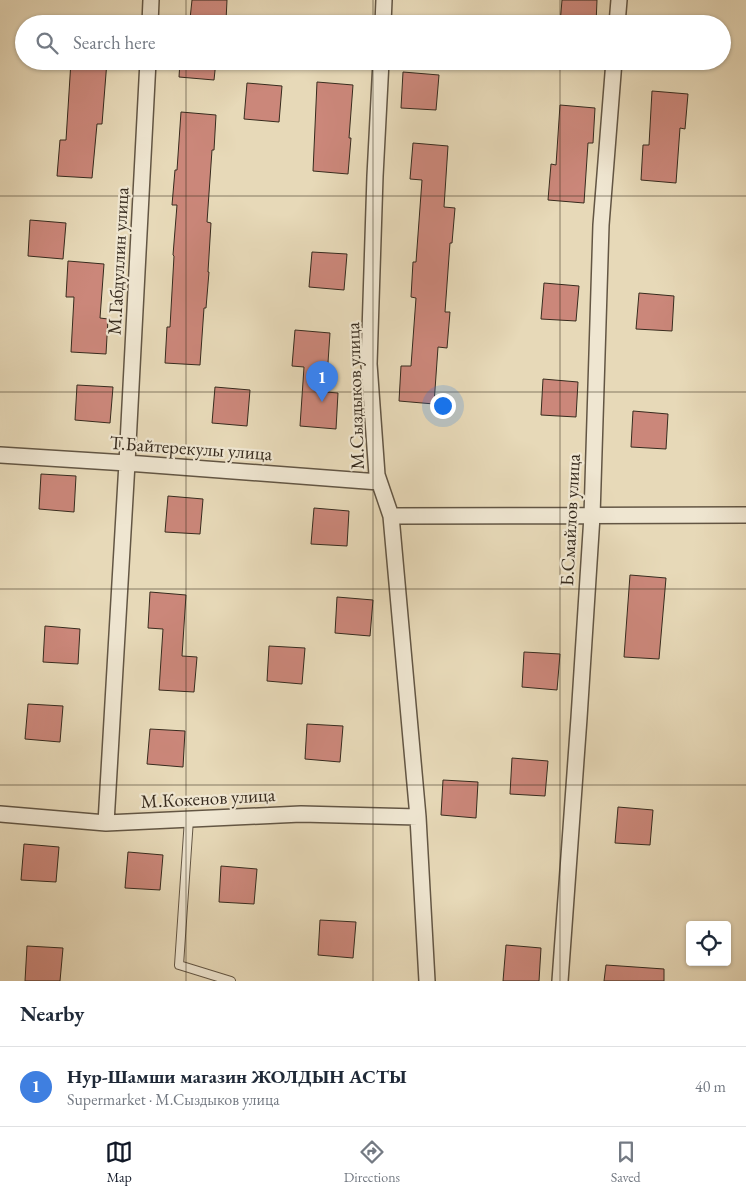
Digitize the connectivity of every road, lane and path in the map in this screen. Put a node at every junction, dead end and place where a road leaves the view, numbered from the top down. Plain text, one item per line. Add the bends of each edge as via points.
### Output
1 (151, 0) edge
2 (384, 0) edge
3 (619, 0) edge
4 (150, 15) edge
5 (383, 15) edge
6 (618, 15) edge
7 (148, 70) edge
8 (381, 70) edge
9 (613, 70) edge
10 (0, 455) edge
11 (127, 463) junction
12 (380, 482) junction
13 (746, 515) edge
14 (391, 516) junction
15 (592, 516) junction
16 (0, 814) edge
17 (418, 817) junction
18 (189, 819) junction
19 (106, 823) junction
20 (231, 981) edge
21 (427, 981) edge
22 (560, 981) edge

1 - 4 street
2 - 5 street
3 - 6 street
7 - 11 street, М.Габдуллин улица
8 - 12 street, М.Сыздыков улица via 369,364
9 - 15 street, Б.Смайлов улица via 601,225
10 - 11 street, Т.Байтерекулы улица
11 - 12 street, Т.Байтерекулы улица
11 - 19 street, М.Габдуллин улица
12 - 14 street, М.Сыздыков улица
13 - 15 street
14 - 15 street
14 - 17 street, М.Сыздыков улица
15 - 22 street, Б.Смайлов улица
16 - 19 street, М.Кокенов улица
17 - 18 street, М.Кокенов улица via 301,814
17 - 21 street, М.Сыздыков улица
18 - 19 street, М.Кокенов улица
18 - 20 lane via 179,965

